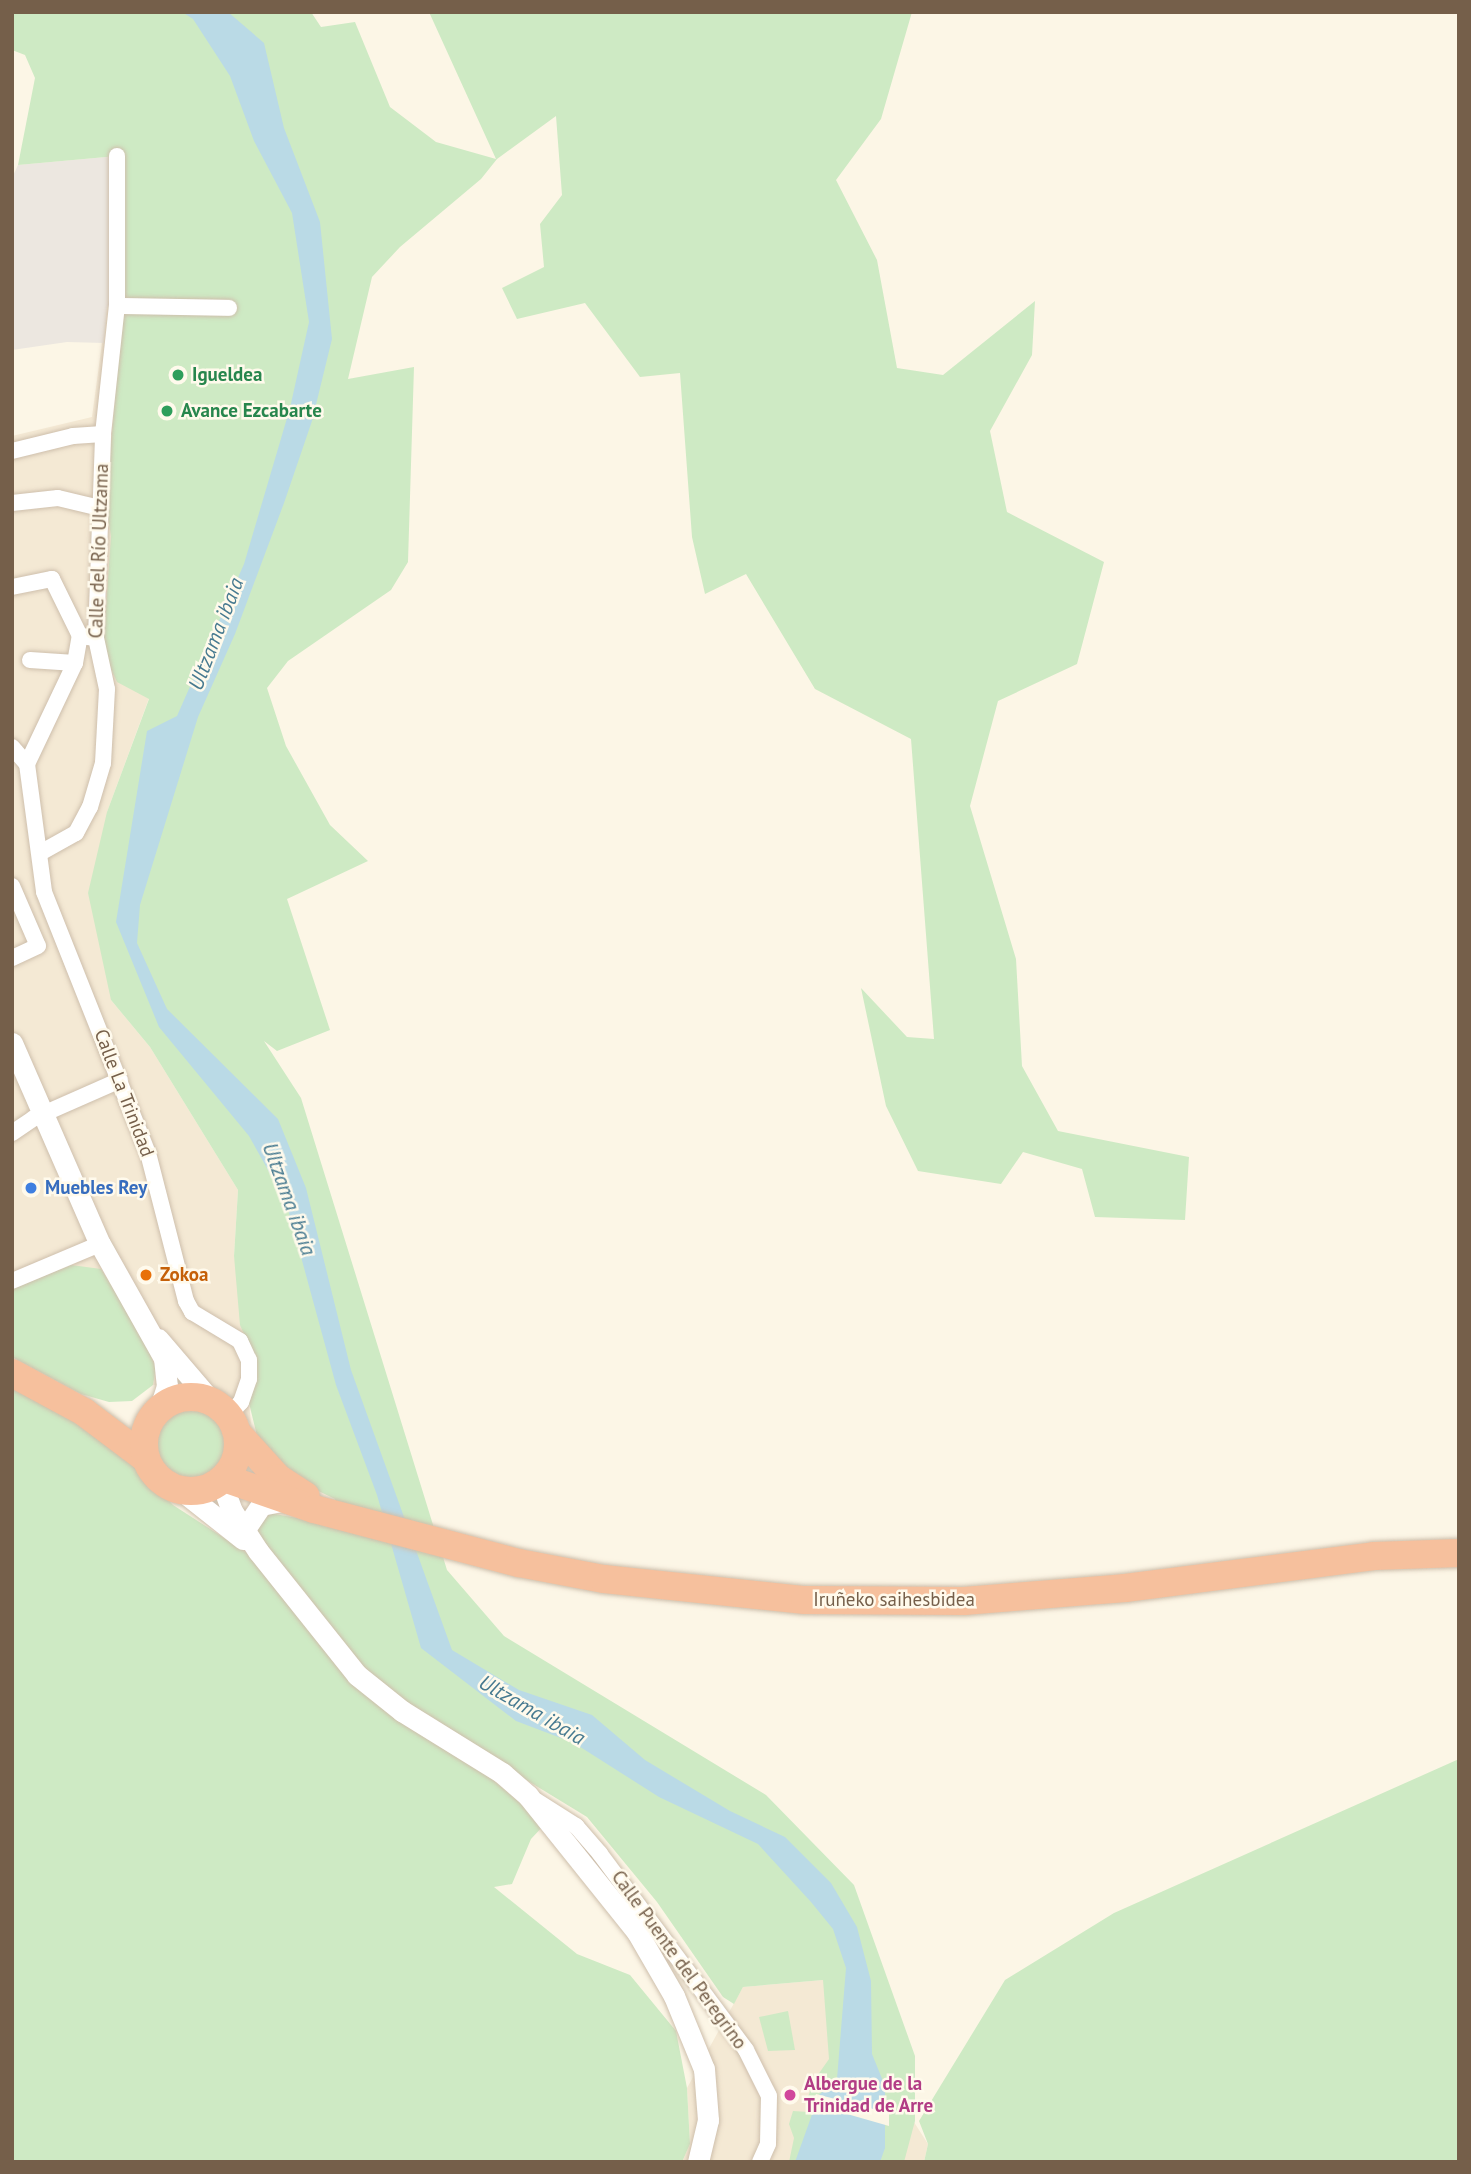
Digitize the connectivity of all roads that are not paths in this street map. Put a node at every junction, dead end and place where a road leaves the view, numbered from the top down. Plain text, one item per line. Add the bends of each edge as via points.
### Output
1 (117, 156) dead end
2 (117, 306) junction
3 (229, 308) dead end
4 (103, 434) junction
5 (12, 451) edge
6 (12, 503) edge
7 (100, 508) junction
8 (12, 587) edge
9 (88, 637) junction
10 (30, 660) dead end
11 (75, 663) junction
12 (12, 747) edge
13 (27, 764) junction
14 (40, 853) junction
15 (14, 895) edge
16 (20, 926) edge
17 (12, 958) edge
18 (12, 1043) edge
19 (120, 1080) junction
20 (44, 1114) junction
21 (12, 1133) edge
22 (100, 1244) junction
23 (12, 1281) edge
24 (151, 1333) junction
25 (12, 1373) edge
26 (84, 1412) junction
27 (155, 1413) junction
28 (226, 1416) junction
29 (145, 1458) junction
30 (223, 1479) junction
31 (181, 1490) junction
32 (287, 1500) junction
33 (346, 1515) junction
34 (245, 1529) junction
35 (258, 1551) junction
36 (1459, 1553) edge
37 (528, 1797) junction
38 (764, 2154) edge
39 (698, 2162) edge

1 - 2 street, Calle del Río Ultzama
2 - 3 street
2 - 4 street, Calle del Río Ultzama
4 - 5 street via 73,436
4 - 7 street, Calle del Río Ultzama
6 - 7 street via 58,498
7 - 9 street, Calle del Río Ultzama
8 - 9 street via 52,579 76,635
9 - 11 street
9 - 14 street, Calle del Río Ultzama via 107,689 103,763 90,807 76,832
10 - 11 street
11 - 13 street
12 - 13 street
13 - 14 street, Calle La Trinidad
14 - 19 street, Calle La Trinidad via 44,892
15 - 16 street
16 - 17 street via 38,946
18 - 20 main road
19 - 20 street
19 - 28 street, Calle La Trinidad via 148,1153 186,1301 192,1312 240,1341 249,1360 242,1402
20 - 21 street
20 - 22 main road
22 - 23 street
22 - 24 main road
24 - 27 main road via 166,1371
24 - 28 main road via 173,1352
25 - 26 highway
26 - 27 highway via 118,1419
26 - 29 highway
27 - 28 highway via 176,1399
27 - 29 highway via 144,1437
28 - 30 highway via 237,1458
28 - 33 highway, Iruñeko saihesbidea via 278,1478
29 - 31 highway via 159,1479
30 - 31 highway via 206,1489
30 - 32 highway, Iruñeko saihesbidea
30 - 34 main road via 232,1511
31 - 35 main road
32 - 33 highway, Iruñeko saihesbidea
32 - 34 main road via 261,1505
33 - 36 highway, Iruñeko saihesbidea via 494,1557 702,1591 879,1602 1111,1589 1374,1556
34 - 35 main road
35 - 37 main road via 357,1675 402,1711 502,1773
37 - 38 street, Calle Puente del Peregrino via 558,1812 592,1845 746,2050 769,2096
37 - 39 main road via 637,1932 674,1996 704,2069 709,2097

